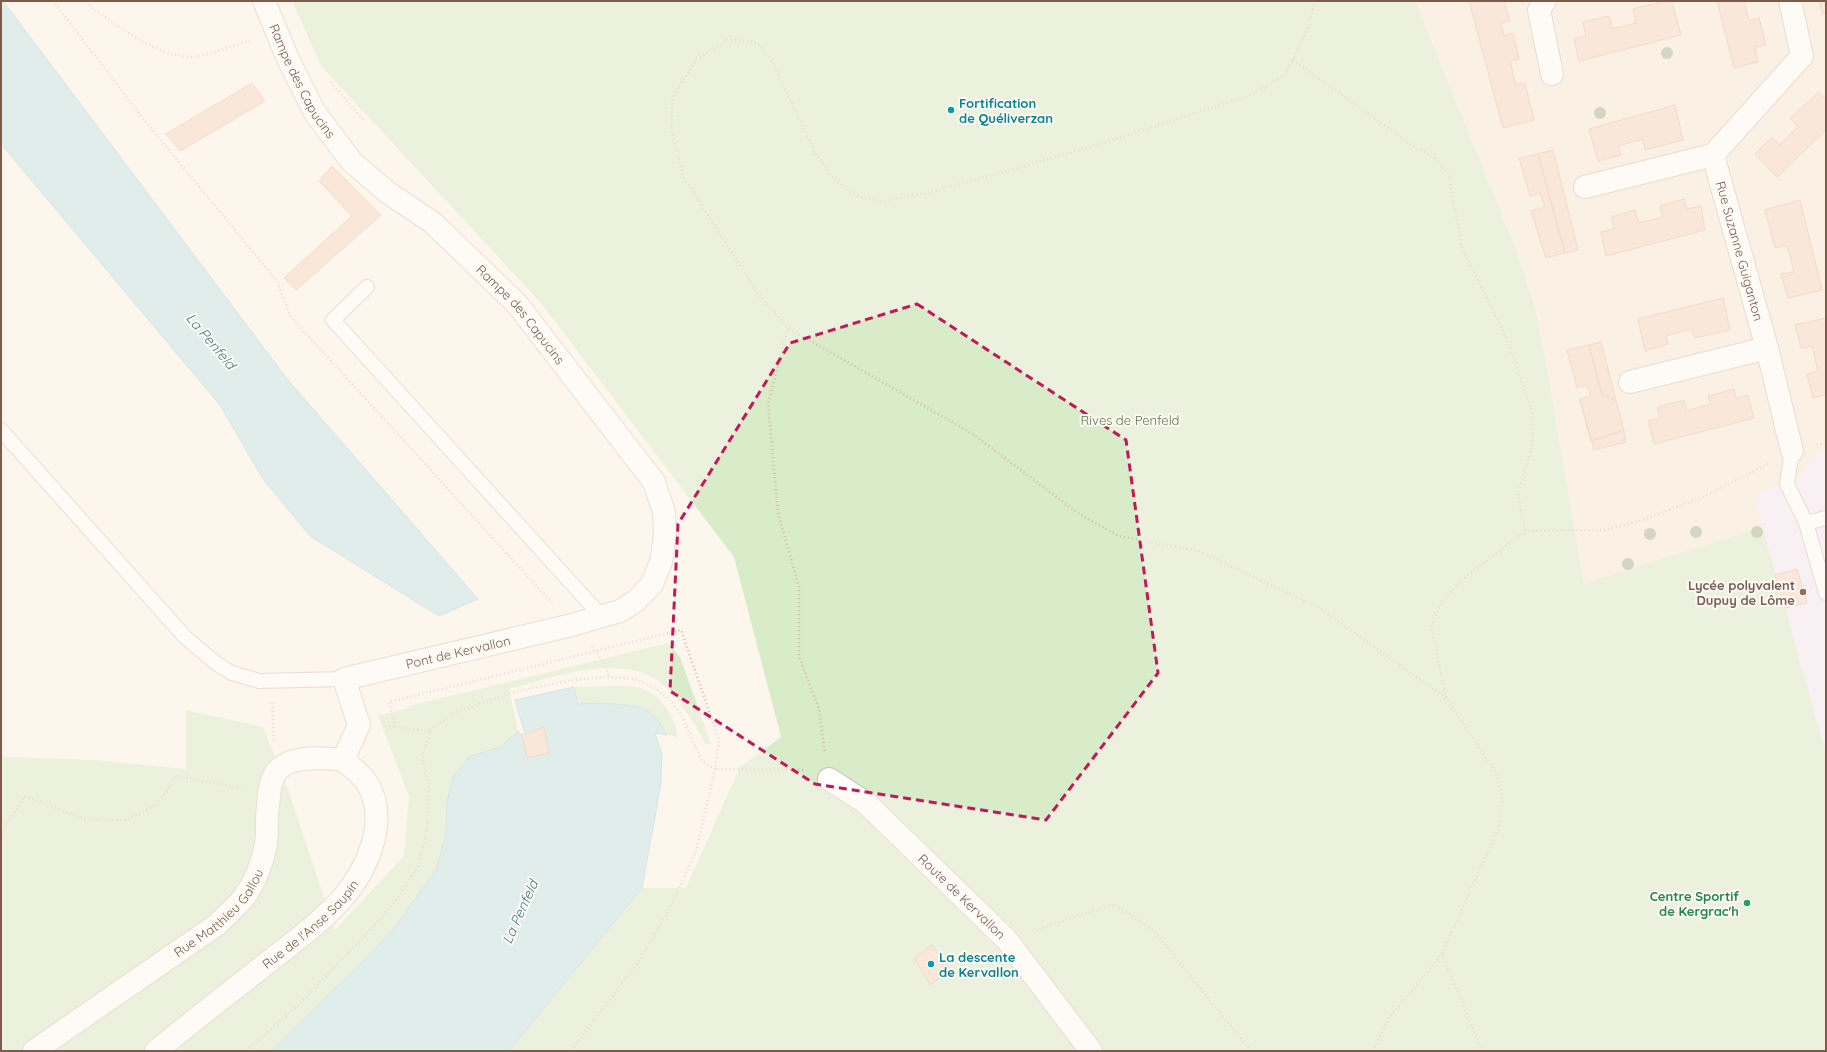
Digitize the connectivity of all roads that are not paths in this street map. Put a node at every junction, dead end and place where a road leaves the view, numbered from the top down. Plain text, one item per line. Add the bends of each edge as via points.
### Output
1 (264, 1) edge
2 (1545, 1) edge
3 (1790, 1) edge
4 (1552, 74) dead end
5 (1713, 154) junction
6 (1585, 187) dead end
7 (367, 287) dead end
8 (1767, 348) junction
9 (1630, 382) dead end
10 (1, 430) edge
11 (1792, 452) joint
12 (1826, 518) edge
13 (1806, 523) junction
14 (1826, 593) edge
15 (602, 617) junction
16 (572, 625) joint
17 (344, 679) junction
18 (343, 760) junction
19 (829, 779) road end
20 (34, 1051) edge
21 (156, 1051) edge
22 (1091, 1051) edge

1 - 15 street, Rampe des Capucins via 288,59 315,113 352,162 387,192 433,223 517,304 654,482 664,512 665,535 661,562 652,584 636,600 620,611
2 - 4 street via 1539,10
3 - 5 street via 1802,56
5 - 6 street
5 - 8 street, Rue Suzanne Guiganton
7 - 15 lane via 333,320
8 - 9 street
8 - 11 street, Rue Suzanne Guiganton
10 - 17 lane via 191,644 217,664 232,673 259,681
11 - 13 lane via 1787,484
12 - 13 lane
13 - 14 lane
15 - 16 street, Rampe des Capucins
16 - 17 street, Pont de Kervallon
17 - 18 street via 359,725
18 - 20 street, Rue Matthieu Gallou via 297,760 280,768 270,786 266,844 258,870 244,897 218,924
18 - 21 street, Rue de l'Anse Saupin via 367,783 375,804 376,824 371,848 359,874 341,899 313,926
19 - 22 street, Route de Kervallon via 866,803 1007,940

